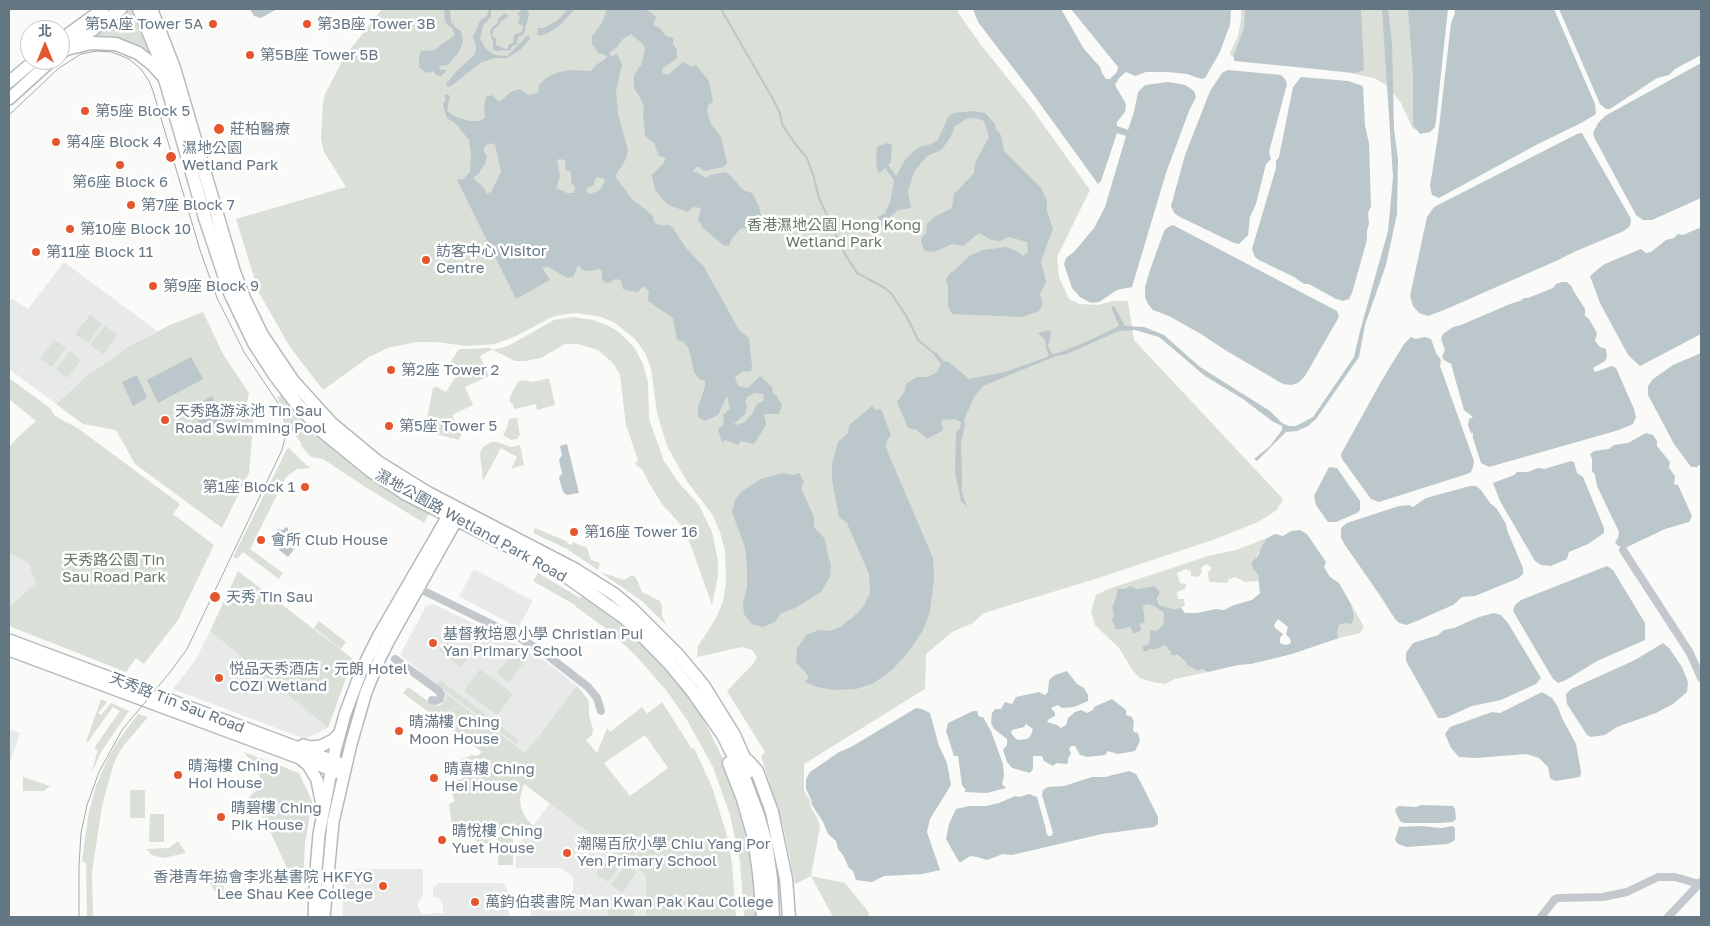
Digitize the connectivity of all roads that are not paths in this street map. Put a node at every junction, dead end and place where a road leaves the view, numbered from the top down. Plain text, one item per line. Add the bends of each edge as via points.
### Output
1 (103, 9) edge
2 (121, 9) edge
3 (139, 9) edge
4 (152, 9) edge
5 (70, 40) edge
6 (70, 43) edge
7 (70, 47) edge
8 (23, 70) edge
9 (41, 70) edge
10 (164, 78) junction
11 (9, 82) edge
12 (9, 99) edge
13 (455, 516) junction
14 (1624, 550) dead end
15 (418, 588) junction
16 (9, 640) edge
17 (9, 650) edge
18 (395, 659) dead end
19 (1701, 678) edge
20 (432, 700) dead end
21 (601, 711) dead end
22 (711, 719) junction
23 (339, 734) junction
24 (267, 736) junction
25 (745, 757) junction
26 (301, 758) junction
27 (332, 766) junction
28 (344, 770) junction
29 (756, 797) junction
30 (323, 813) junction
31 (1700, 883) edge
32 (326, 896) junction
33 (314, 917) edge
34 (324, 917) edge
35 (330, 917) edge
36 (763, 917) edge
37 (773, 917) edge
38 (780, 917) edge
39 (789, 917) edge
40 (1541, 917) edge
41 (1668, 917) edge

1 - 5 street
2 - 6 street
3 - 10 main road, 濕地公園路 Wetland Park Road via 153,40
4 - 13 main road, 濕地公園路 Wetland Park Road via 172,61 234,272 262,336 299,388 346,436
7 - 10 main road via 116,44 145,58
8 - 11 street
9 - 12 street
10 - 13 main road, 濕地公園路 Wetland Park Road via 223,276 264,359 296,402 338,445 388,483
13 - 15 street
13 - 22 main road, 濕地公園路 Wetland Park Road via 498,547 530,557 589,592 636,628 682,677
13 - 23 street via 379,635
13 - 25 main road, 濕地公園路 Wetland Park Road via 576,570 632,609 665,640 697,678
14 - 19 street via 1690,653
15 - 21 street via 518,637 547,655 588,687
15 - 28 street via 373,674
16 - 24 street, 天秀路 Tin Sau Road
17 - 26 street, 天秀路 Tin Sau Road
18 - 20 street via 439,692 440,699
22 - 29 main road, 濕地公園路 Wetland Park Road
22 - 36 main road via 748,814 758,860
23 - 24 street via 330,742 311,747
23 - 27 street
24 - 27 street, 天秀路 Tin Sau Road
25 - 29 main road, 濕地公園路 Wetland Park Road
25 - 39 main road via 757,772 772,812 786,879
26 - 27 street, 天秀路 Tin Sau Road
26 - 30 street via 317,780
27 - 28 street, 天秀路 Tin Sau Road
27 - 30 street
28 - 32 street via 333,822
29 - 37 main road, 濕地公園路 Wetland Park Road via 772,885
29 - 38 main road, 濕地公園路 Wetland Park Road via 769,826
30 - 33 street
31 - 40 street via 1658,877 1627,892 1603,897 1558,898
31 - 41 street
32 - 34 street
32 - 35 street

